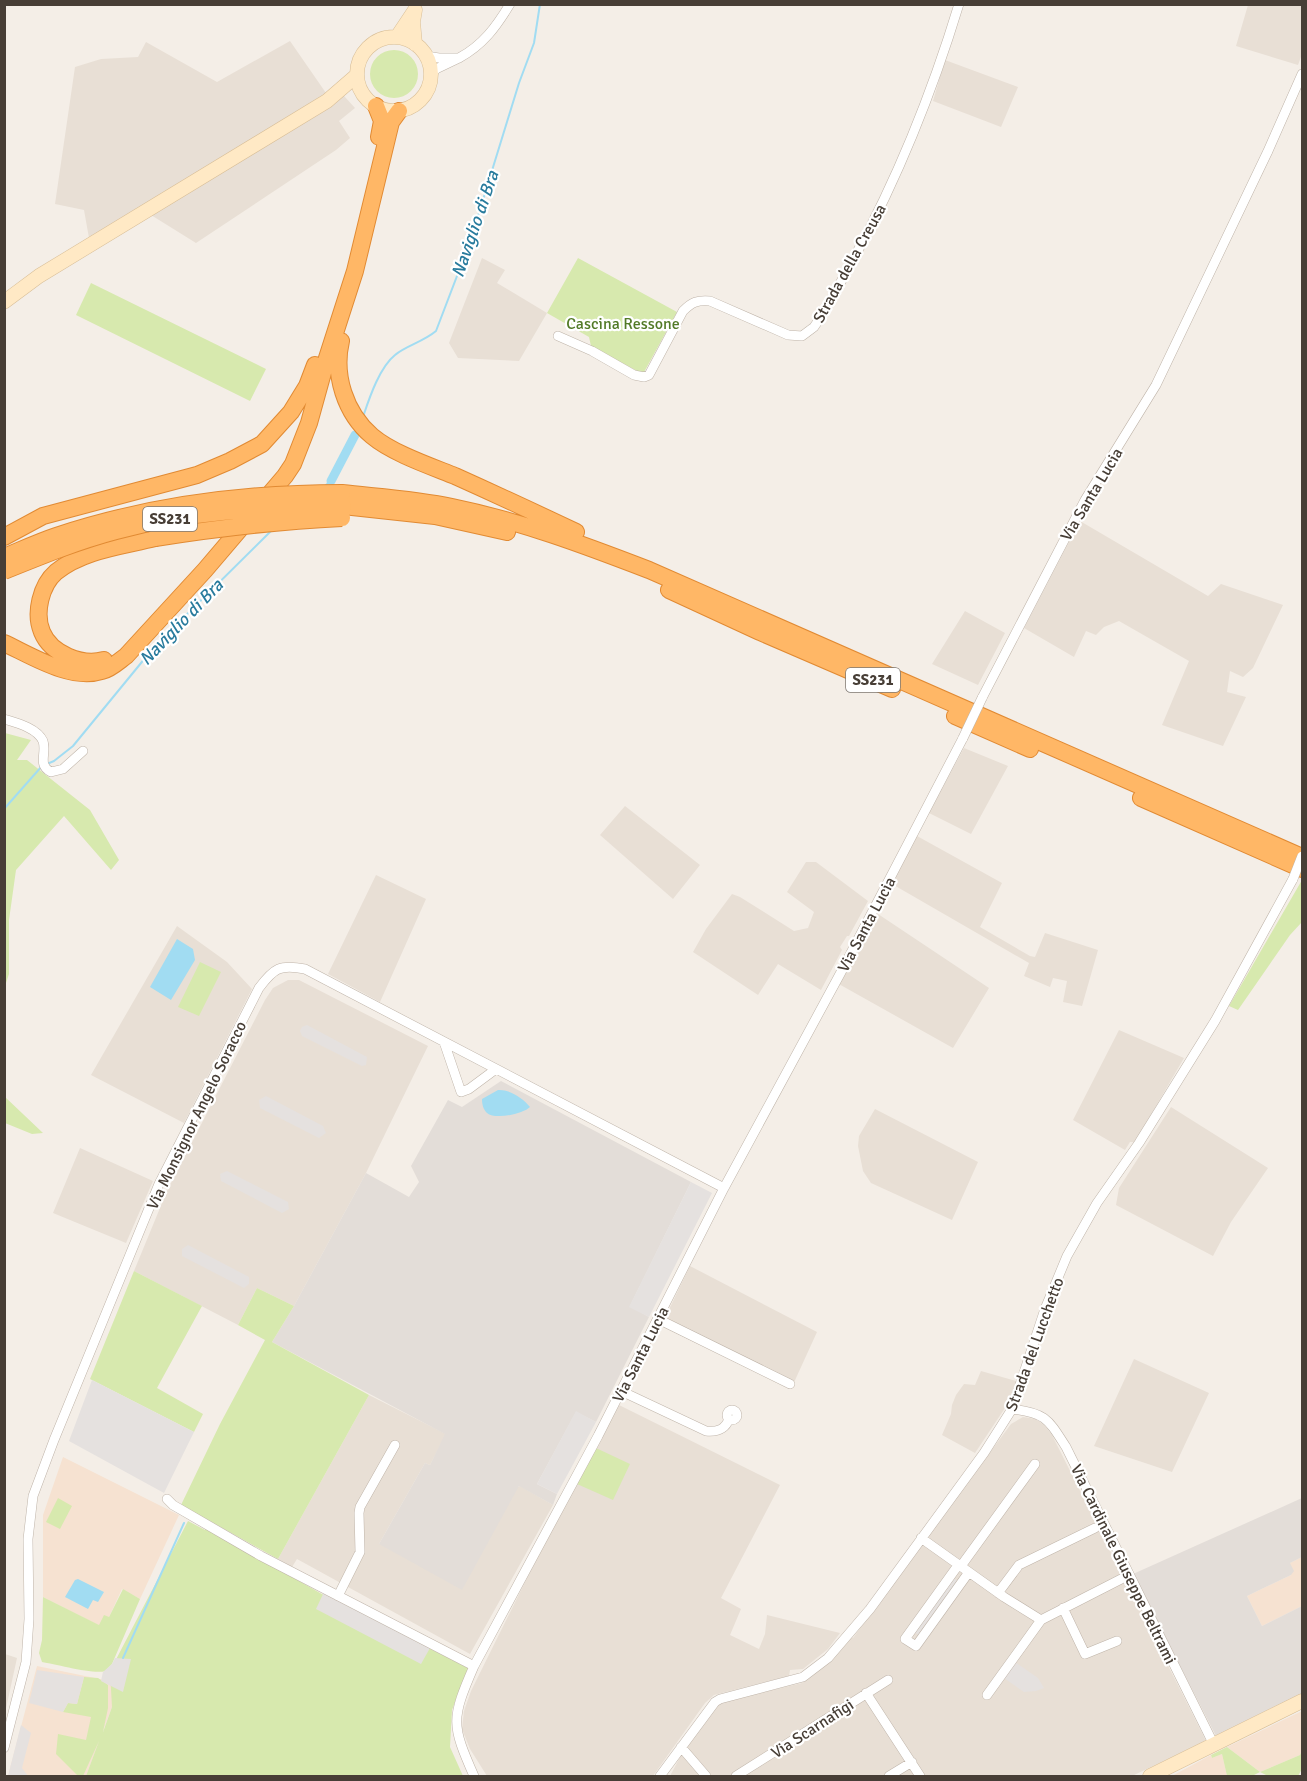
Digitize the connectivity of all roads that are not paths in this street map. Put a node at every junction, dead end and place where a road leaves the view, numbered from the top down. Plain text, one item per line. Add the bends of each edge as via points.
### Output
1 (510, 4) edge
2 (959, 4) edge
3 (416, 7) edge
4 (397, 37) junction
5 (415, 44) junction
6 (426, 56) junction
7 (459, 57) junction
8 (1302, 74) edge
9 (357, 75) junction
10 (431, 75) junction
11 (327, 101) junction
12 (370, 101) junction
13 (399, 111) junction
14 (350, 271) junction
15 (4, 302) edge
16 (558, 336) dead end
17 (342, 506) junction
18 (4, 537) edge
19 (4, 557) edge
20 (649, 570) junction
21 (4, 571) edge
22 (147, 632) junction
23 (4, 643) edge
24 (4, 719) edge
25 (83, 751) dead end
26 (1302, 856) edge
27 (1298, 874) edge
28 (444, 1042) junction
29 (496, 1069) junction
30 (724, 1188) junction
31 (658, 1319) junction
32 (790, 1384) dead end
33 (621, 1390) junction
34 (1012, 1409) junction
35 (729, 1419) dead end
36 (395, 1445) dead end
37 (1035, 1464) dead end
38 (167, 1499) dead end
39 (1095, 1528) dead end
40 (921, 1538) junction
41 (963, 1567) junction
42 (1129, 1575) junction
43 (998, 1593) junction
44 (338, 1596) junction
45 (1063, 1608) junction
46 (1041, 1620) junction
47 (1117, 1641) dead end
48 (474, 1666) junction
49 (888, 1680) dead end
50 (866, 1693) junction
51 (987, 1695) dead end
52 (1302, 1701) edge
53 (1214, 1745) junction
54 (681, 1747) junction
55 (4, 1748) edge
56 (912, 1762) junction
57 (474, 1776) edge
58 (660, 1776) edge
59 (706, 1776) edge
60 (736, 1776) edge
61 (889, 1776) edge
62 (920, 1776) edge
63 (1150, 1776) edge

1 - 7 street via 486,39
2 - 16 street, Strada della Creusa via 910,145 871,229 814,327 802,336 788,335 710,301 698,300 683,311 649,375 644,376 634,375
3 - 4 main road
3 - 5 main road
4 - 5 main road
4 - 9 main road via 371,45 358,63
5 - 6 main road
6 - 7 street
6 - 10 main road
7 - 10 street
8 - 30 street, Via Santa Lucia, bridge via 1156,385 1085,500 840,974
9 - 11 main road
9 - 12 main road via 358,85
10 - 13 main road via 422,99
11 - 12 main road via 342,96
11 - 15 main road via 39,276
12 - 13 main road
12 - 14 highway via 380,114 381,128
13 - 14 highway via 387,134
14 - 18 highway via 307,387 262,444 197,475 43,516
14 - 20 highway via 338,360 341,386 360,423 374,438
14 - 22 highway via 300,450 285,476
17 - 19 highway, SS231, bridge via 243,496 146,511 54,537
17 - 20 highway, SS231 via 448,506 487,514
17 - 21 highway, SS231, bridge via 192,515 117,530
17 - 22 highway, bridge via 155,538 88,555 70,562 47,584 39,608 42,633 74,660 93,663 108,659
17 - 27 highway, SS231 via 487,526 634,574
20 - 26 highway, SS231
22 - 23 highway via 126,656 101,672 63,670
24 - 25 street via 38,734 43,742 42,762 51,772 63,769
26 - 27 street, Strada del Lucchetto, bridge
27 - 34 street, Strada del Lucchetto via 1215,1021 1067,1256
28 - 29 street, Via Monsignor Angelo Soracco
28 - 29 street via 461,1092
28 - 55 street, Via Monsignor Angelo Soracco via 305,969 276,969 259,988 159,1184 33,1496 28,1539 27,1651
29 - 30 street, Via Monsignor Angelo Soracco
30 - 31 street, Via Santa Lucia
31 - 32 street
31 - 33 street, Via Santa Lucia
33 - 35 street via 706,1431 725,1427
33 - 48 street, Via Santa Lucia
34 - 40 street, Strada del Lucchetto
34 - 42 street, Via Cardinale Giuseppe Beltrami via 1037,1414 1053,1427
36 - 44 street via 360,1507 360,1552
37 - 41 street
38 - 44 street via 208,1526
39 - 43 street via 1019,1565
40 - 41 street
40 - 54 street, Strada del Lucchetto via 870,1609 828,1658 803,1677 715,1702
41 - 41 street via 916,1646 905,1639
41 - 43 street
42 - 45 street
42 - 53 street, Via Cardinale Giuseppe Beltrami
43 - 46 street
44 - 48 street
45 - 46 street
45 - 47 street via 1085,1654
46 - 51 street
48 - 57 street, Via Santa Lucia via 456,1721 458,1740
49 - 50 street, Via Scarnafigi
50 - 56 street
50 - 60 street, Via Scarnafigi
52 - 53 main road
53 - 63 main road
54 - 58 street, Strada del Lucchetto
54 - 59 street
56 - 61 street
56 - 62 street

